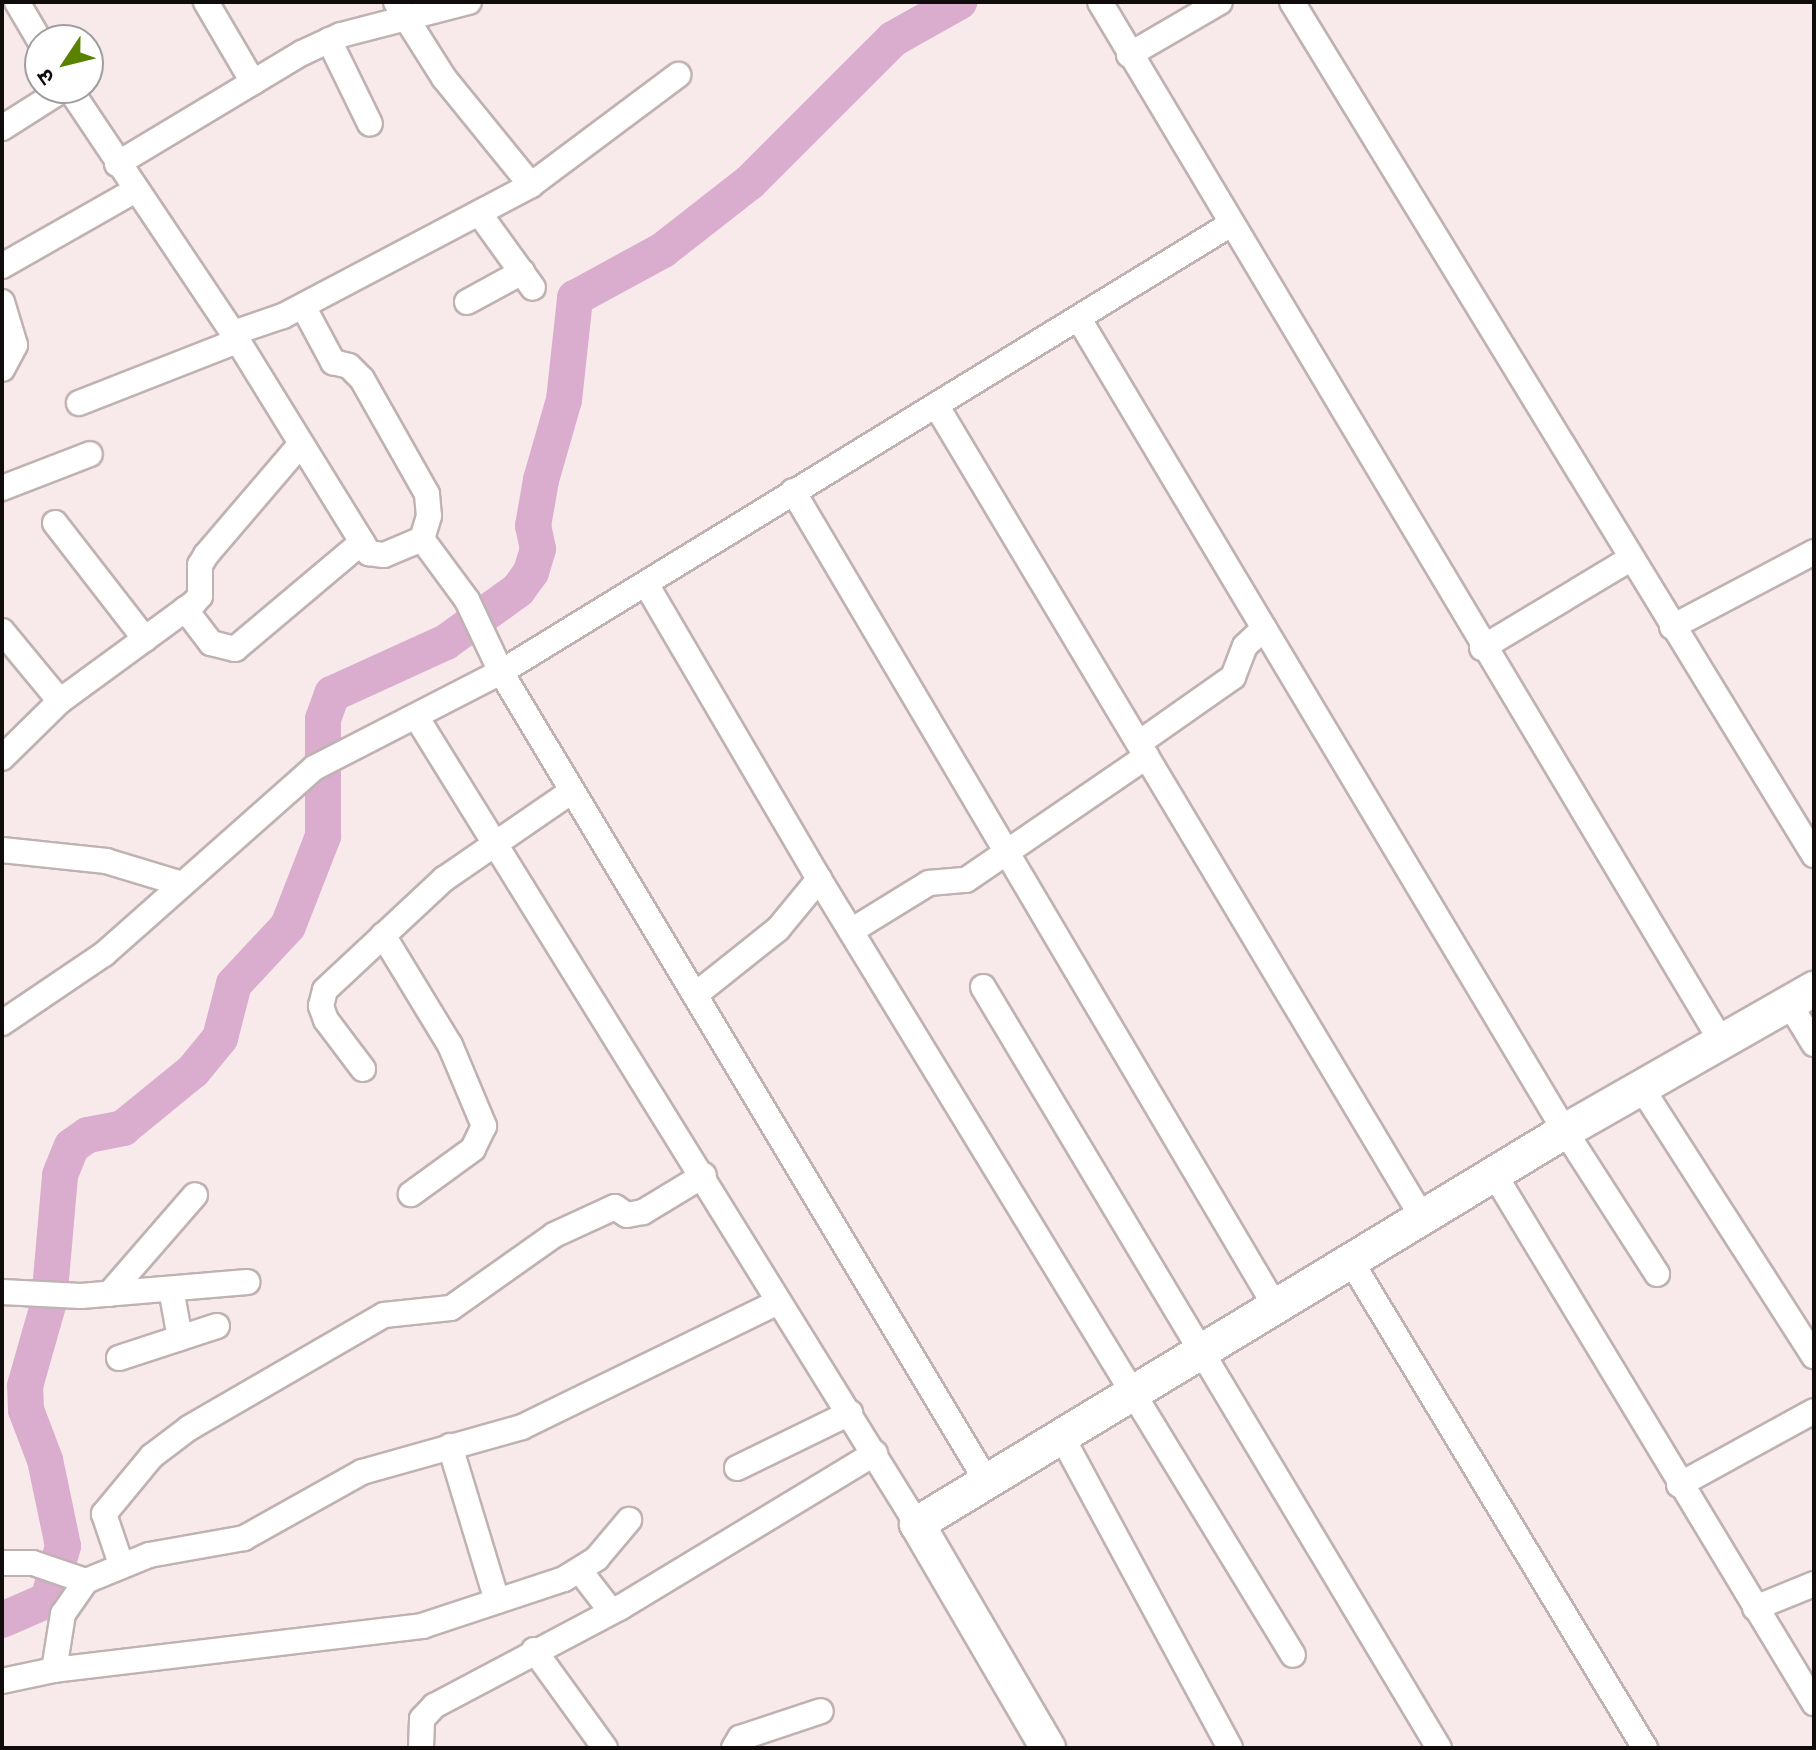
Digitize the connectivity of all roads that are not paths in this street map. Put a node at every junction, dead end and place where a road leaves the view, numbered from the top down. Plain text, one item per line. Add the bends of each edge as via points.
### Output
1 (17, 2) edge
2 (206, 2) edge
3 (469, 2) edge
4 (1100, 2) edge
5 (1220, 2) edge
6 (1292, 2) edge
7 (401, 10) edge
8 (30, 24) edge
9 (329, 40) junction
10 (1129, 55) junction
11 (678, 75) dead end
12 (253, 82) junction
13 (41, 104) edge
14 (78, 104) edge
15 (370, 124) dead end
16 (2, 128) edge
17 (117, 164) junction
18 (531, 185) junction
19 (134, 191) junction
20 (479, 213) junction
21 (1231, 224) junction
22 (2, 266) edge
23 (2, 302) edge
24 (467, 302) dead end
25 (303, 306) junction
26 (1079, 319) junction
27 (235, 337) junction
28 (2, 369) edge
29 (79, 403) dead end
30 (936, 405) junction
31 (299, 446) junction
32 (90, 454) dead end
33 (2, 488) edge
34 (793, 491) junction
35 (55, 523) dead end
36 (422, 539) junction
37 (362, 542) junction
38 (1814, 552) edge
39 (1630, 559) junction
40 (646, 584) junction
41 (185, 609) junction
42 (1672, 627) junction
43 (1264, 628) junction
44 (2, 631) edge
45 (145, 639) junction
46 (1482, 648) junction
47 (501, 672) junction
48 (60, 701) junction
49 (417, 718) junction
50 (1143, 750) junction
51 (2, 758) edge
52 (572, 791) junction
53 (499, 843) junction
54 (2, 850) edge
55 (1006, 852) junction
56 (1814, 855) edge
57 (819, 879) junction
58 (179, 883) junction
59 (851, 931) junction
60 (383, 935) junction
61 (983, 987) dead end
62 (695, 995) junction
63 (1801, 996) edge
64 (2, 1023) edge
65 (1723, 1044) junction
66 (1814, 1044) edge
67 (363, 1069) dead end
68 (1641, 1087) junction
69 (1565, 1131) junction
70 (704, 1175) junction
71 (1496, 1177) junction
72 (411, 1194) dead end
73 (195, 1195) dead end
74 (1424, 1220) junction
75 (1352, 1263) junction
76 (1657, 1274) dead end
77 (247, 1282) dead end
78 (171, 1289) junction
79 (14, 1292) edge
80 (109, 1294) junction
81 (778, 1302) junction
82 (1277, 1309) junction
83 (217, 1326) dead end
84 (180, 1338) junction
85 (1205, 1351) junction
86 (1814, 1356) edge
87 (119, 1358) dead end
88 (1134, 1389) junction
89 (1814, 1411) edge
90 (850, 1413) junction
91 (1062, 1437) junction
92 (450, 1446) junction
93 (875, 1453) junction
94 (737, 1468) dead end
95 (986, 1480) junction
96 (1679, 1485) junction
97 (629, 1520) dead end
98 (917, 1524) junction
99 (2, 1563) edge
100 (121, 1564) junction
101 (580, 1571) junction
102 (79, 1580) junction
103 (1814, 1584) edge
104 (497, 1601) junction
105 (1755, 1608) junction
106 (611, 1611) junction
107 (534, 1650) junction
108 (1293, 1655) dead end
109 (54, 1670) junction
110 (2, 1681) edge
111 (1814, 1703) edge
112 (821, 1711) dead end
113 (728, 1746) edge
114 (421, 1748) edge
115 (605, 1748) edge
116 (1048, 1748) edge
117 (1230, 1748) edge
118 (1439, 1748) edge
119 (1645, 1748) edge

1 - 8 street
2 - 12 street
3 - 7 street
4 - 10 street
5 - 10 street
6 - 39 street
7 - 9 street
7 - 18 street via 444,78
9 - 12 street
9 - 15 street
10 - 21 street
11 - 18 street
12 - 17 street
13 - 16 street
14 - 17 street
17 - 19 street
18 - 20 street
19 - 22 street
19 - 27 street
20 - 24 street via 527,280
20 - 25 street
21 - 26 street
21 - 46 street
23 - 28 street via 15,345
25 - 27 street
25 - 36 street via 333,362 349,366 362,379 427,494 429,516
26 - 30 street
26 - 43 street
27 - 29 street
27 - 31 street
30 - 34 street
30 - 50 street
31 - 37 street
31 - 41 street via 206,555 200,565 200,596
32 - 33 street
34 - 40 street
34 - 55 street
35 - 45 street
36 - 37 street via 377,557
36 - 47 street via 467,600
37 - 41 street via 235,649 211,643
38 - 42 street
39 - 42 street
39 - 46 street
40 - 47 street
40 - 57 street
41 - 45 street
42 - 56 street
43 - 50 street via 1245,646 1233,677
43 - 69 street
44 - 48 street
45 - 48 street
46 - 65 street
47 - 49 street
47 - 52 street
48 - 51 street
49 - 53 street
49 - 58 street via 314,768
50 - 55 street
50 - 74 street
52 - 53 street
52 - 62 street
53 - 60 street via 444,879
53 - 70 street
54 - 58 street via 106,861
55 - 59 street via 959,883 929,883
55 - 82 street
57 - 59 street
57 - 62 street via 778,929
58 - 64 street via 104,954
59 - 88 street
60 - 67 street via 325,990 321,1006
60 - 72 street via 450,1045 484,1126 473,1149
61 - 85 street
62 - 95 street
63 - 65 street
63 - 66 street
65 - 68 street
68 - 69 street
68 - 86 street
69 - 71 street
69 - 76 street
70 - 81 street
70 - 100 street via 643,1212 627,1215 615,1207 554,1235 451,1308 384,1315 181,1433 152,1456 104,1514
71 - 74 street
71 - 96 street
73 - 80 street
74 - 75 street
75 - 82 street
75 - 119 street
77 - 78 street
78 - 80 street
78 - 84 street
79 - 80 street
81 - 90 street
81 - 92 street via 522,1427
82 - 85 street
83 - 84 street
84 - 87 street
85 - 88 street
85 - 118 street
88 - 91 street
88 - 108 street
89 - 96 street
90 - 93 street
90 - 94 street
91 - 95 street
91 - 117 street
92 - 100 street via 362,1472 244,1538
92 - 104 street
93 - 98 street
93 - 106 street
95 - 98 street
96 - 105 street
97 - 101 street
98 - 116 street
99 - 102 street via 43,1567
100 - 102 street
101 - 104 street
101 - 106 street
102 - 109 street via 63,1614
103 - 105 street
104 - 109 street via 422,1626
105 - 111 street
106 - 107 street
107 - 114 street via 427,1711
107 - 115 street
109 - 110 street
112 - 113 street

